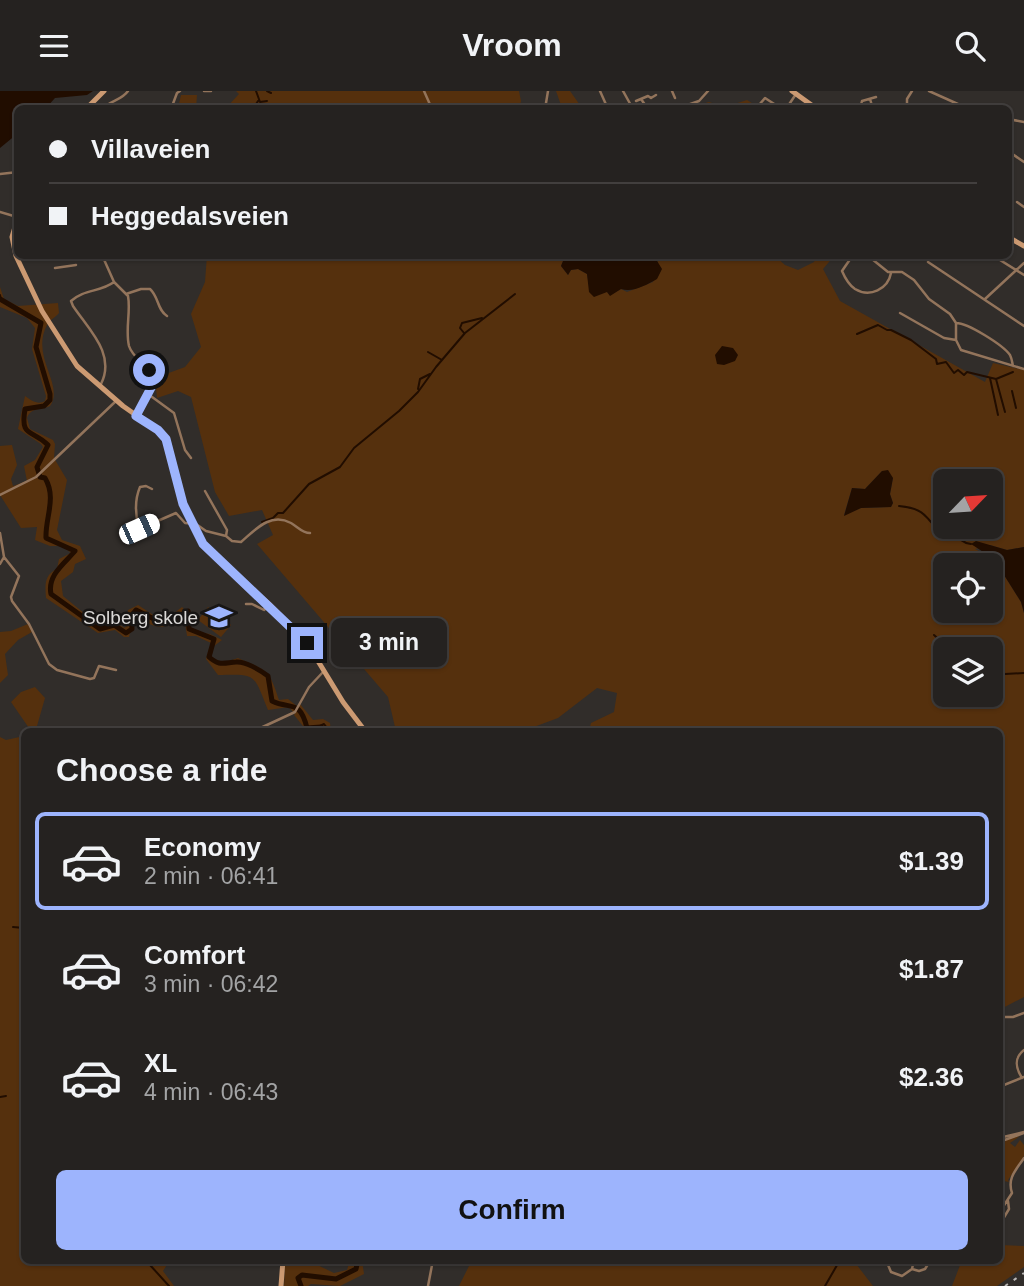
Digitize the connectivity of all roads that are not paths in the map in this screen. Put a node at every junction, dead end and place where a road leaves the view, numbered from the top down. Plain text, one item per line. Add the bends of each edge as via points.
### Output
1 (103, 91) edge
2 (128, 91) edge
3 (204, 91) edge
4 (211, 91) edge
5 (672, 91) edge
6 (708, 91) edge
7 (929, 91) edge
8 (792, 92) edge
9 (656, 95) edge
10 (876, 97) dead end
11 (674, 98) dead end
12 (641, 99) junction
13 (870, 99) junction
14 (636, 101) dead end
15 (90, 105) edge
16 (106, 105) edge
17 (645, 105) edge
18 (688, 105) edge
19 (759, 105) edge
20 (777, 105) edge
21 (811, 105) edge
22 (860, 105) edge
23 (872, 105) edge
24 (960, 105) edge
25 (1017, 202) dead end
26 (1024, 207) edge
27 (14, 228) edge
28 (14, 250) edge
29 (18, 259) edge
30 (104, 259) edge
31 (850, 259) edge
32 (872, 259) edge
33 (998, 259) edge
34 (928, 262) dead end
35 (1024, 263) edge
36 (76, 265) dead end
37 (55, 268) dead end
38 (1018, 271) junction
39 (891, 273) junction
40 (1024, 275) edge
41 (114, 282) junction
42 (126, 293) junction
43 (985, 300) junction
44 (900, 313) dead end
45 (167, 316) dead end
46 (956, 323) junction
47 (1024, 326) edge
48 (956, 340) junction
49 (1013, 366) junction
50 (1024, 369) edge
51 (99, 386) junction
52 (148, 394) junction
53 (116, 401) junction
54 (136, 416) junction
55 (191, 458) dead end
56 (152, 489) dead end
57 (205, 491) dead end
58 (0, 495) edge
59 (191, 524) junction
60 (0, 533) edge
61 (310, 533) dead end
62 (226, 536) junction
63 (4, 557) junction
64 (0, 564) edge
65 (246, 604) dead end
66 (270, 605) junction
67 (116, 670) dead end
68 (324, 671) junction
69 (261, 728) edge
70 (363, 728) edge
71 (1024, 1013) edge
72 (1003, 1017) edge
73 (1024, 1050) edge
74 (1023, 1077) edge
75 (1003, 1085) edge
76 (1024, 1133) edge
77 (1003, 1139) edge
78 (1024, 1158) edge
79 (1008, 1201) junction
80 (1003, 1205) edge
81 (1003, 1219) edge
82 (283, 1264) edge
83 (432, 1264) edge
84 (888, 1264) edge
85 (913, 1264) edge
86 (928, 1264) edge
87 (912, 1269) junction
88 (281, 1286) edge
89 (428, 1286) edge

1 - 15 main road
2 - 16 street
3 - 4 street
5 - 11 street
6 - 18 street
7 - 24 street
8 - 21 main road
9 - 12 street
10 - 13 street
12 - 14 street
12 - 17 street
13 - 22 street
13 - 23 street
19 - 20 street via 765,98
25 - 26 street
27 - 28 main road
29 - 51 main road via 37,302 77,366
30 - 41 street
31 - 39 street via 842,271 861,292 887,285
32 - 39 street
33 - 38 street
34 - 43 street
35 - 38 street
36 - 37 street
38 - 40 street
38 - 43 street
39 - 46 street via 902,272 914,280
41 - 42 street
41 - 51 street via 71,300 105,354
42 - 45 street via 150,289
42 - 52 street via 129,345 134,357 152,374
43 - 47 street
44 - 48 street via 950,341
46 - 48 street
46 - 49 street via 1004,349
48 - 49 street via 969,354
49 - 50 street
51 - 53 main road
52 - 54 street
52 - 55 street via 174,412
53 - 54 main road
53 - 58 street via 38,474
54 - 59 main road via 166,439
56 - 59 street via 140,487 136,497 139,529 176,513
57 - 62 street
59 - 62 street
59 - 66 main road via 220,562
60 - 63 street
61 - 62 street via 275,520 261,524 241,542
63 - 64 street
63 - 67 street via 19,576 12,601 48,664 90,680 99,666
65 - 66 street via 264,610
66 - 68 main road via 307,643
68 - 69 street via 289,716
68 - 70 main road
71 - 72 street
73 - 74 street via 1016,1065
74 - 75 street
76 - 77 street
78 - 79 street via 1009,1182 1012,1193
79 - 80 street
79 - 81 street
82 - 88 main road
83 - 89 street
84 - 87 street via 898,1275
85 - 87 street
86 - 87 street via 919,1271

